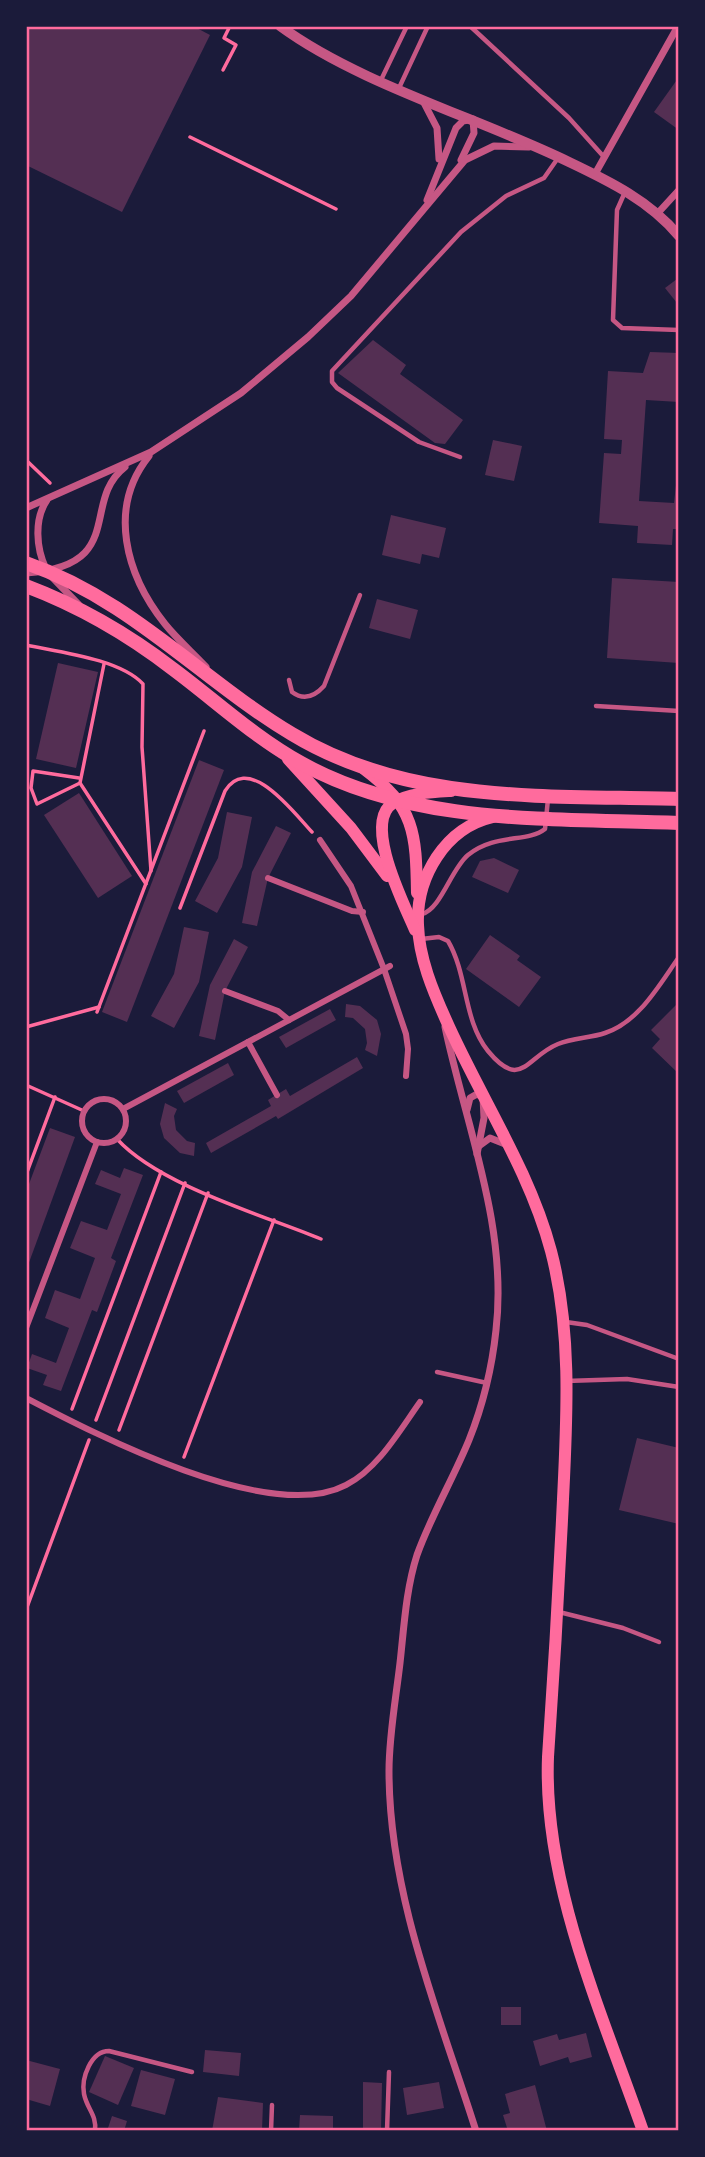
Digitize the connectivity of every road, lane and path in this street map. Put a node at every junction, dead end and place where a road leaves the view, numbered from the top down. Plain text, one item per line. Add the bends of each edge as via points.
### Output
1 (230, 26) edge
2 (280, 26) edge
3 (407, 26) edge
4 (428, 26) edge
5 (470, 26) edge
6 (678, 26) edge
7 (223, 70) dead end
8 (381, 80) junction
9 (399, 88) junction
10 (413, 94) junction
11 (473, 119) junction
12 (190, 136) dead end
13 (544, 150) junction
14 (558, 156) junction
15 (604, 157) junction
16 (452, 173) junction
17 (437, 174) junction
18 (595, 174) junction
19 (679, 190) edge
20 (625, 191) junction
21 (336, 209) dead end
22 (422, 210) junction
23 (657, 214) junction
24 (679, 236) edge
25 (679, 330) edge
26 (151, 452) junction
27 (460, 457) dead end
28 (26, 460) edge
29 (132, 462) junction
30 (53, 496) junction
31 (26, 508) edge
32 (26, 564) edge
33 (48, 571) junction
34 (26, 573) edge
35 (26, 586) edge
36 (360, 595) dead end
37 (105, 624) junction
38 (26, 645) edge
39 (104, 664) junction
40 (289, 680) dead end
41 (221, 683) junction
42 (596, 706) dead end
43 (679, 711) edge
44 (204, 731) dead end
45 (278, 749) junction
46 (358, 766) junction
47 (79, 780) junction
48 (29, 788) edge
49 (462, 791) junction
50 (548, 795) junction
51 (679, 799) edge
52 (397, 801) junction
53 (511, 814) junction
54 (548, 817) junction
55 (679, 823) edge
56 (320, 840) joint
57 (151, 871) junction
58 (268, 878) dead end
59 (146, 884) junction
60 (397, 889) junction
61 (180, 908) dead end
62 (363, 912) junction
63 (417, 914) junction
64 (419, 939) junction
65 (679, 957) edge
66 (387, 967) junction
67 (225, 991) dead end
68 (440, 1006) junction
69 (289, 1020) junction
70 (26, 1027) edge
71 (247, 1042) junction
72 (406, 1076) dead end
73 (26, 1085) edge
74 (276, 1095) dead end
75 (55, 1097) junction
76 (483, 1097) junction
77 (123, 1109) junction
78 (84, 1111) junction
79 (468, 1125) junction
80 (117, 1139) junction
81 (97, 1142) junction
82 (509, 1147) junction
83 (478, 1149) junction
84 (477, 1159) junction
85 (161, 1172) junction
86 (26, 1175) edge
87 (185, 1183) junction
88 (208, 1193) junction
89 (274, 1220) junction
90 (321, 1239) dead end
91 (562, 1322) junction
92 (26, 1328) edge
93 (679, 1359) edge
94 (438, 1372) dead end
95 (566, 1381) junction
96 (487, 1383) junction
97 (679, 1387) edge
98 (26, 1398) edge
99 (420, 1402) dead end
100 (68, 1420) junction
101 (92, 1431) junction
102 (115, 1441) junction
103 (180, 1467) junction
104 (26, 1610) edge
105 (558, 1612) junction
106 (659, 1642) dead end
107 (192, 2072) dead end
108 (388, 2072) dead end
109 (272, 2105) dead end
110 (95, 2131) edge
111 (271, 2131) edge
112 (387, 2131) edge
113 (476, 2131) edge
114 (643, 2131) edge

1 - 7 path via 224,38 236,45
2 - 8 street
3 - 8 lane
4 - 9 lane
5 - 15 lane
6 - 15 street
8 - 9 street
9 - 10 street
10 - 11 street
10 - 17 street via 429,108 437,128
11 - 13 street
11 - 16 street via 473,136
11 - 17 street via 458,125
12 - 21 path
13 - 14 street
13 - 16 street via 488,147
14 - 18 street
14 - 27 lane via 544,178 506,196 461,232 332,371 337,388 419,442
15 - 18 street
16 - 22 street
17 - 22 street
18 - 20 street
19 - 23 street
20 - 23 street
20 - 25 lane via 617,211 613,320 622,328
22 - 26 street via 351,296 318,328 241,393
23 - 24 street
26 - 29 street
26 - 41 street via 125,500 127,546 143,589 163,621
28 - 30 path via 43,474
29 - 30 street
29 - 33 street via 109,485 93,543 72,561
30 - 31 street
30 - 33 street via 42,509 38,536
32 - 33 main road
33 - 34 street
33 - 37 street via 62,589
33 - 41 main road via 134,617
35 - 37 main road
36 - 40 lane via 324,685 314,695 302,697 292,692
37 - 45 main road via 163,661
38 - 39 path
39 - 47 path
39 - 57 path via 131,675 145,689 142,747
41 - 46 main road via 291,734
42 - 43 lane
44 - 57 path
45 - 52 main road via 327,776
45 - 60 main road via 351,828
46 - 49 main road
46 - 52 main road
47 - 48 path via 33,771
47 - 48 path via 37,804
47 - 59 path
49 - 50 main road
49 - 52 main road
50 - 51 main road
50 - 54 lane
52 - 53 main road
52 - 60 main road via 387,811 383,833
52 - 63 main road via 411,823
53 - 54 main road
53 - 63 main road via 474,823 451,840 425,880
54 - 55 main road
54 - 63 lane via 541,832 495,840 470,853 431,910
56 - 61 path via 260,781 237,780 225,791
56 - 62 street via 347,877
57 - 59 path
58 - 62 street
59 - 70 path via 98,1010
60 - 64 main road
62 - 66 street
63 - 64 main road
64 - 65 lane via 447,941 474,1027 488,1050 513,1070 523,1069 561,1042 606,1033 626,1022
64 - 68 main road
66 - 69 street
66 - 72 street via 406,1034
67 - 69 street via 274,1009
68 - 76 main road
68 - 79 street
69 - 71 street
71 - 74 street
71 - 77 street
73 - 75 path
75 - 78 path
75 - 86 path
76 - 79 street via 475,1095 468,1100
76 - 82 main road
76 - 83 street
77 - 78 street via 112,1100 101,1099
77 - 80 street via 125,1127
78 - 81 street via 83,1129
79 - 84 street
80 - 81 street
80 - 85 path
81 - 92 street
82 - 83 street via 490,1138
82 - 91 main road via 545,1232
83 - 84 street
84 - 96 street via 491,1217 498,1276
85 - 87 path
85 - 100 path
87 - 88 path
87 - 101 path
88 - 89 path
88 - 102 path
89 - 90 path
89 - 103 path
91 - 93 lane via 587,1325
91 - 95 main road
94 - 96 lane
95 - 97 lane via 634,1380
95 - 105 main road
96 - 113 street via 469,1440 412,1574 389,1768 394,1834 411,1925
98 - 100 street
99 - 103 street via 363,1473 330,1492 286,1497
100 - 101 street
101 - 102 street
101 - 104 path
102 - 103 street
105 - 106 lane
105 - 114 main road via 547,1785 555,1854 576,1933
107 - 110 lane via 108,2051 97,2053 83,2084 96,2120
108 - 112 lane
109 - 111 lane

